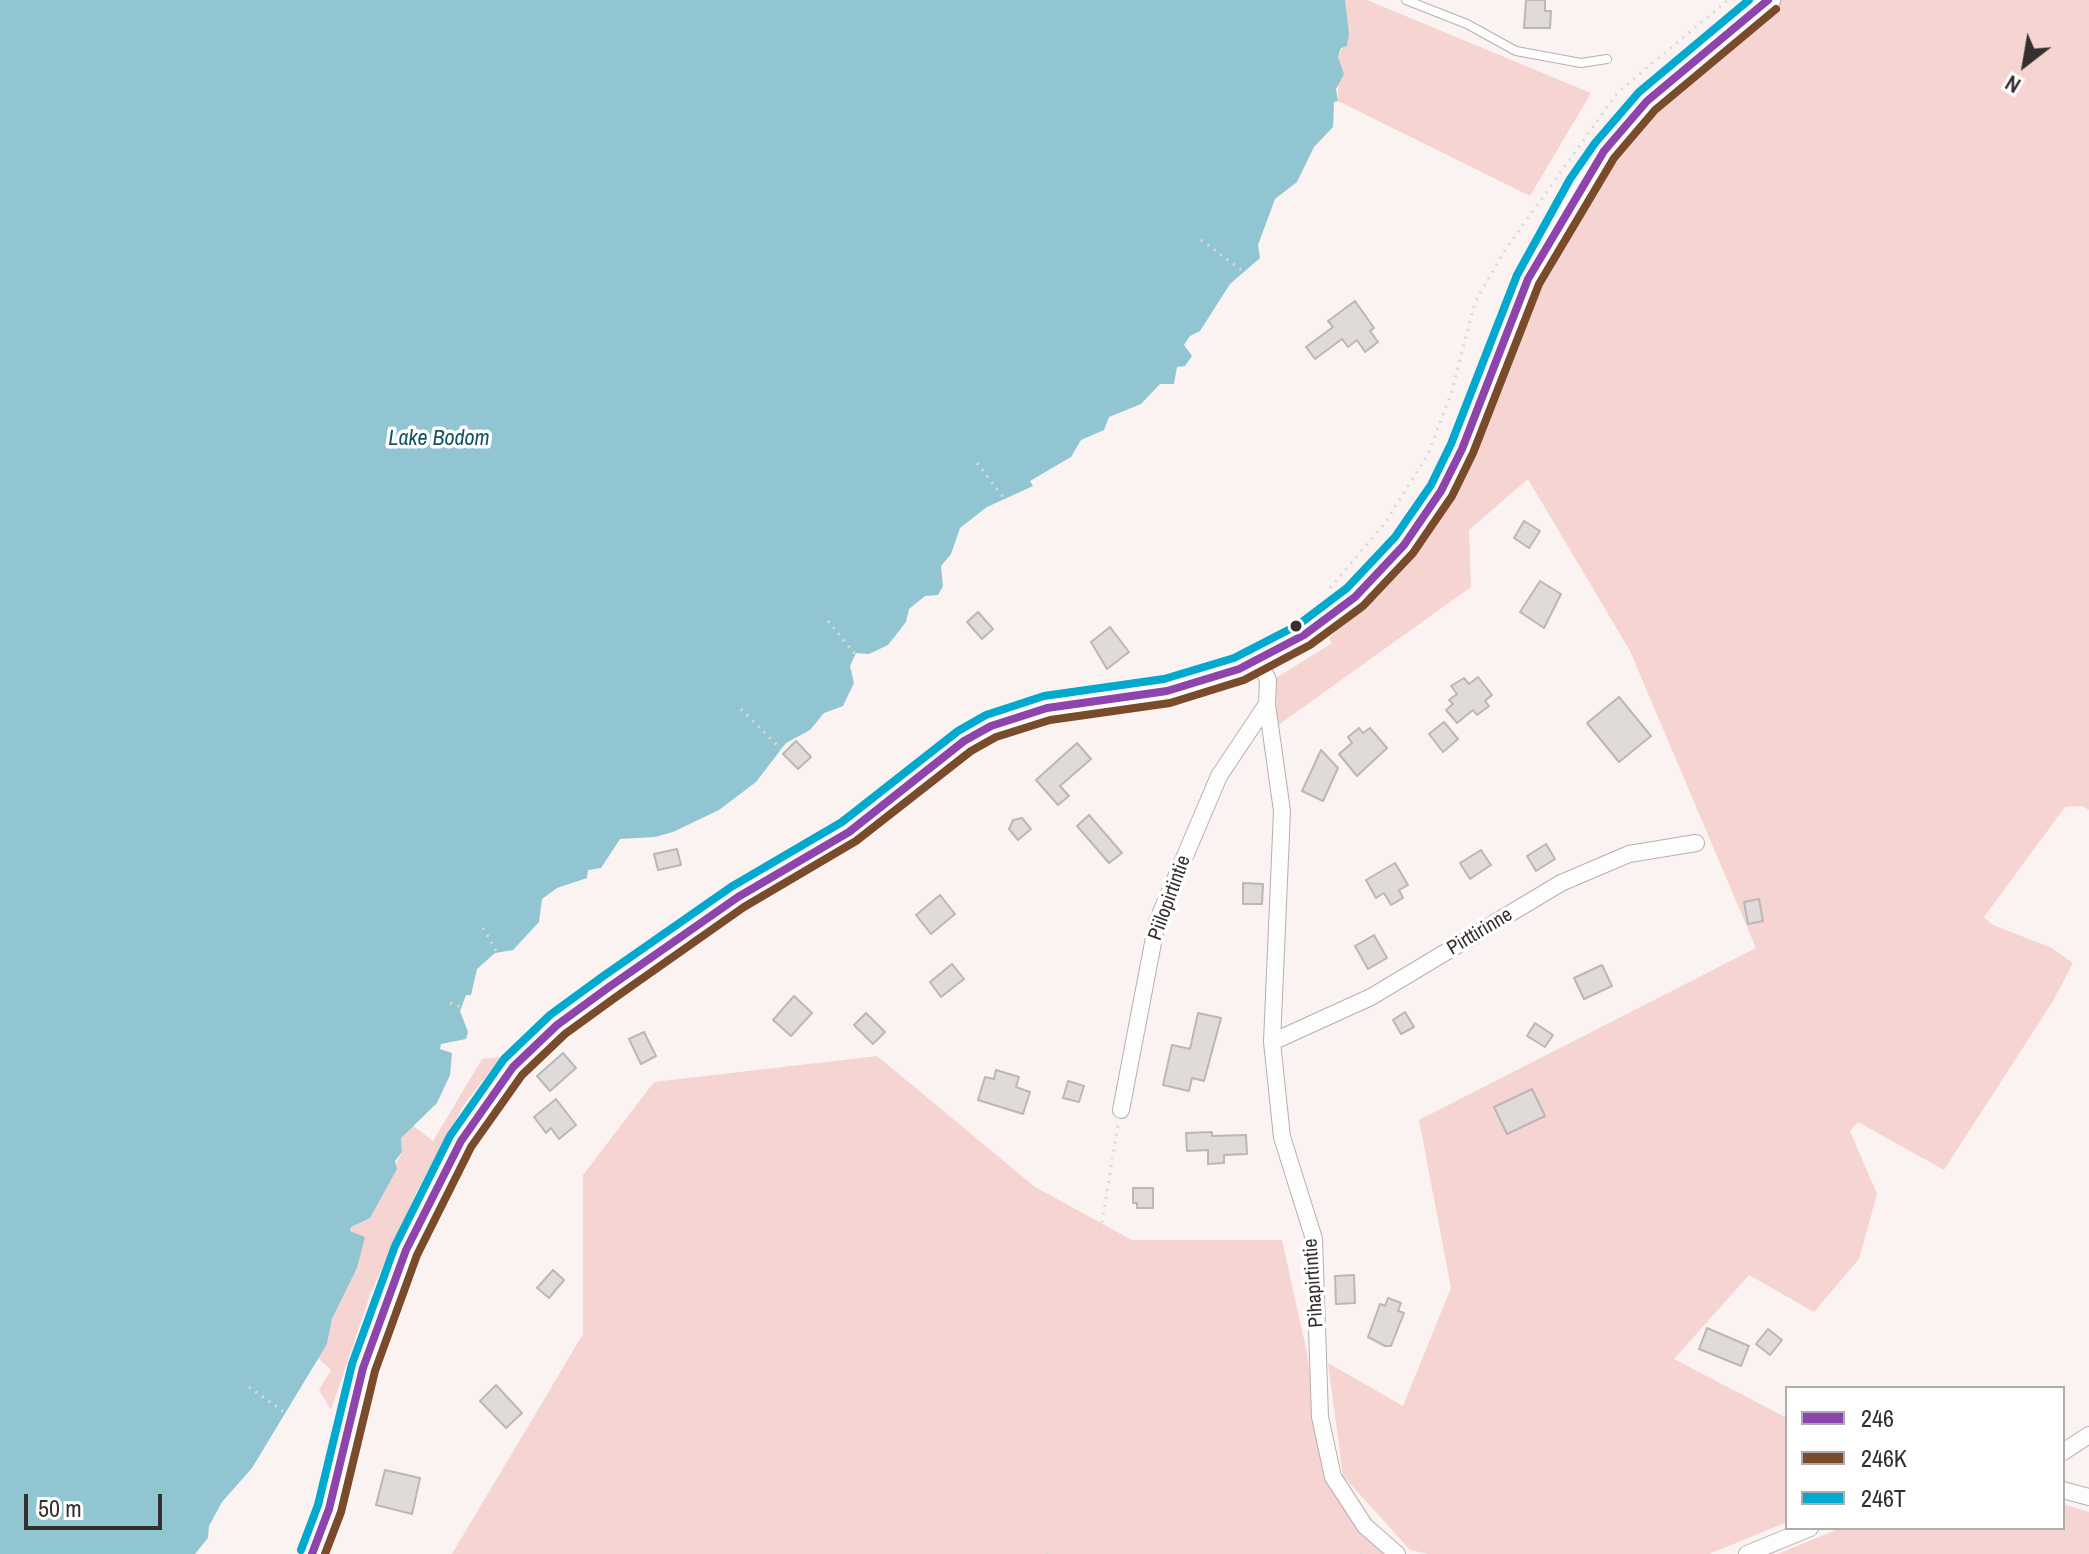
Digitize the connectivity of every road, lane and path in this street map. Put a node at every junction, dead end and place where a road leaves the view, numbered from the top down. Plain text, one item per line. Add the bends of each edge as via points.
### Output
1 (1406, 0) edge
2 (1768, 0) edge
3 (1607, 59) dead end
4 (1201, 240) dead end
5 (1243, 271) dead end
6 (977, 463) dead end
7 (1006, 501) dead end
8 (828, 621) dead end
9 (855, 654) dead end
10 (1258, 660) junction
11 (1267, 704) junction
12 (741, 709) dead end
13 (781, 749) dead end
14 (1696, 843) dead end
15 (483, 928) dead end
16 (497, 952) dead end
17 (450, 1003) dead end
18 (461, 1007) dead end
19 (1272, 1042) junction
20 (1121, 1110) joint
21 (249, 1387) dead end
22 (285, 1413) dead end
23 (2089, 1435) edge
24 (2065, 1451) edge
25 (2065, 1491) edge
26 (2089, 1497) edge
27 (1805, 1530) edge
28 (312, 1554) edge
29 (1047, 1554) edge
30 (1397, 1554) edge
31 (1747, 1554) edge

1 - 3 lane via 1516,51 1581,63
2 - 10 main road via 1627,120 1580,186 1528,279 1462,449 1404,545 1346,604
4 - 5 path
6 - 7 path
8 - 9 path
10 - 11 street, Pihapirtintie via 1268,680
10 - 28 main road via 1167,691 1047,708 991,726 964,741 849,832 738,897 655,955 557,1025 524,1056 481,1108 406,1250 363,1368 329,1509
11 - 19 street, Pihapirtintie via 1282,811
11 - 20 street, Piilopirtintie via 1219,776 1157,922
12 - 13 path
14 - 19 street, Pirttirinne via 1629,854 1561,883 1371,997
15 - 16 path
17 - 18 path
19 - 30 street, Pihapirtintie via 1282,1137 1314,1239 1320,1417 1333,1477 1365,1526
20 - 29 path
21 - 22 path
23 - 24 street
25 - 26 street
27 - 31 street

